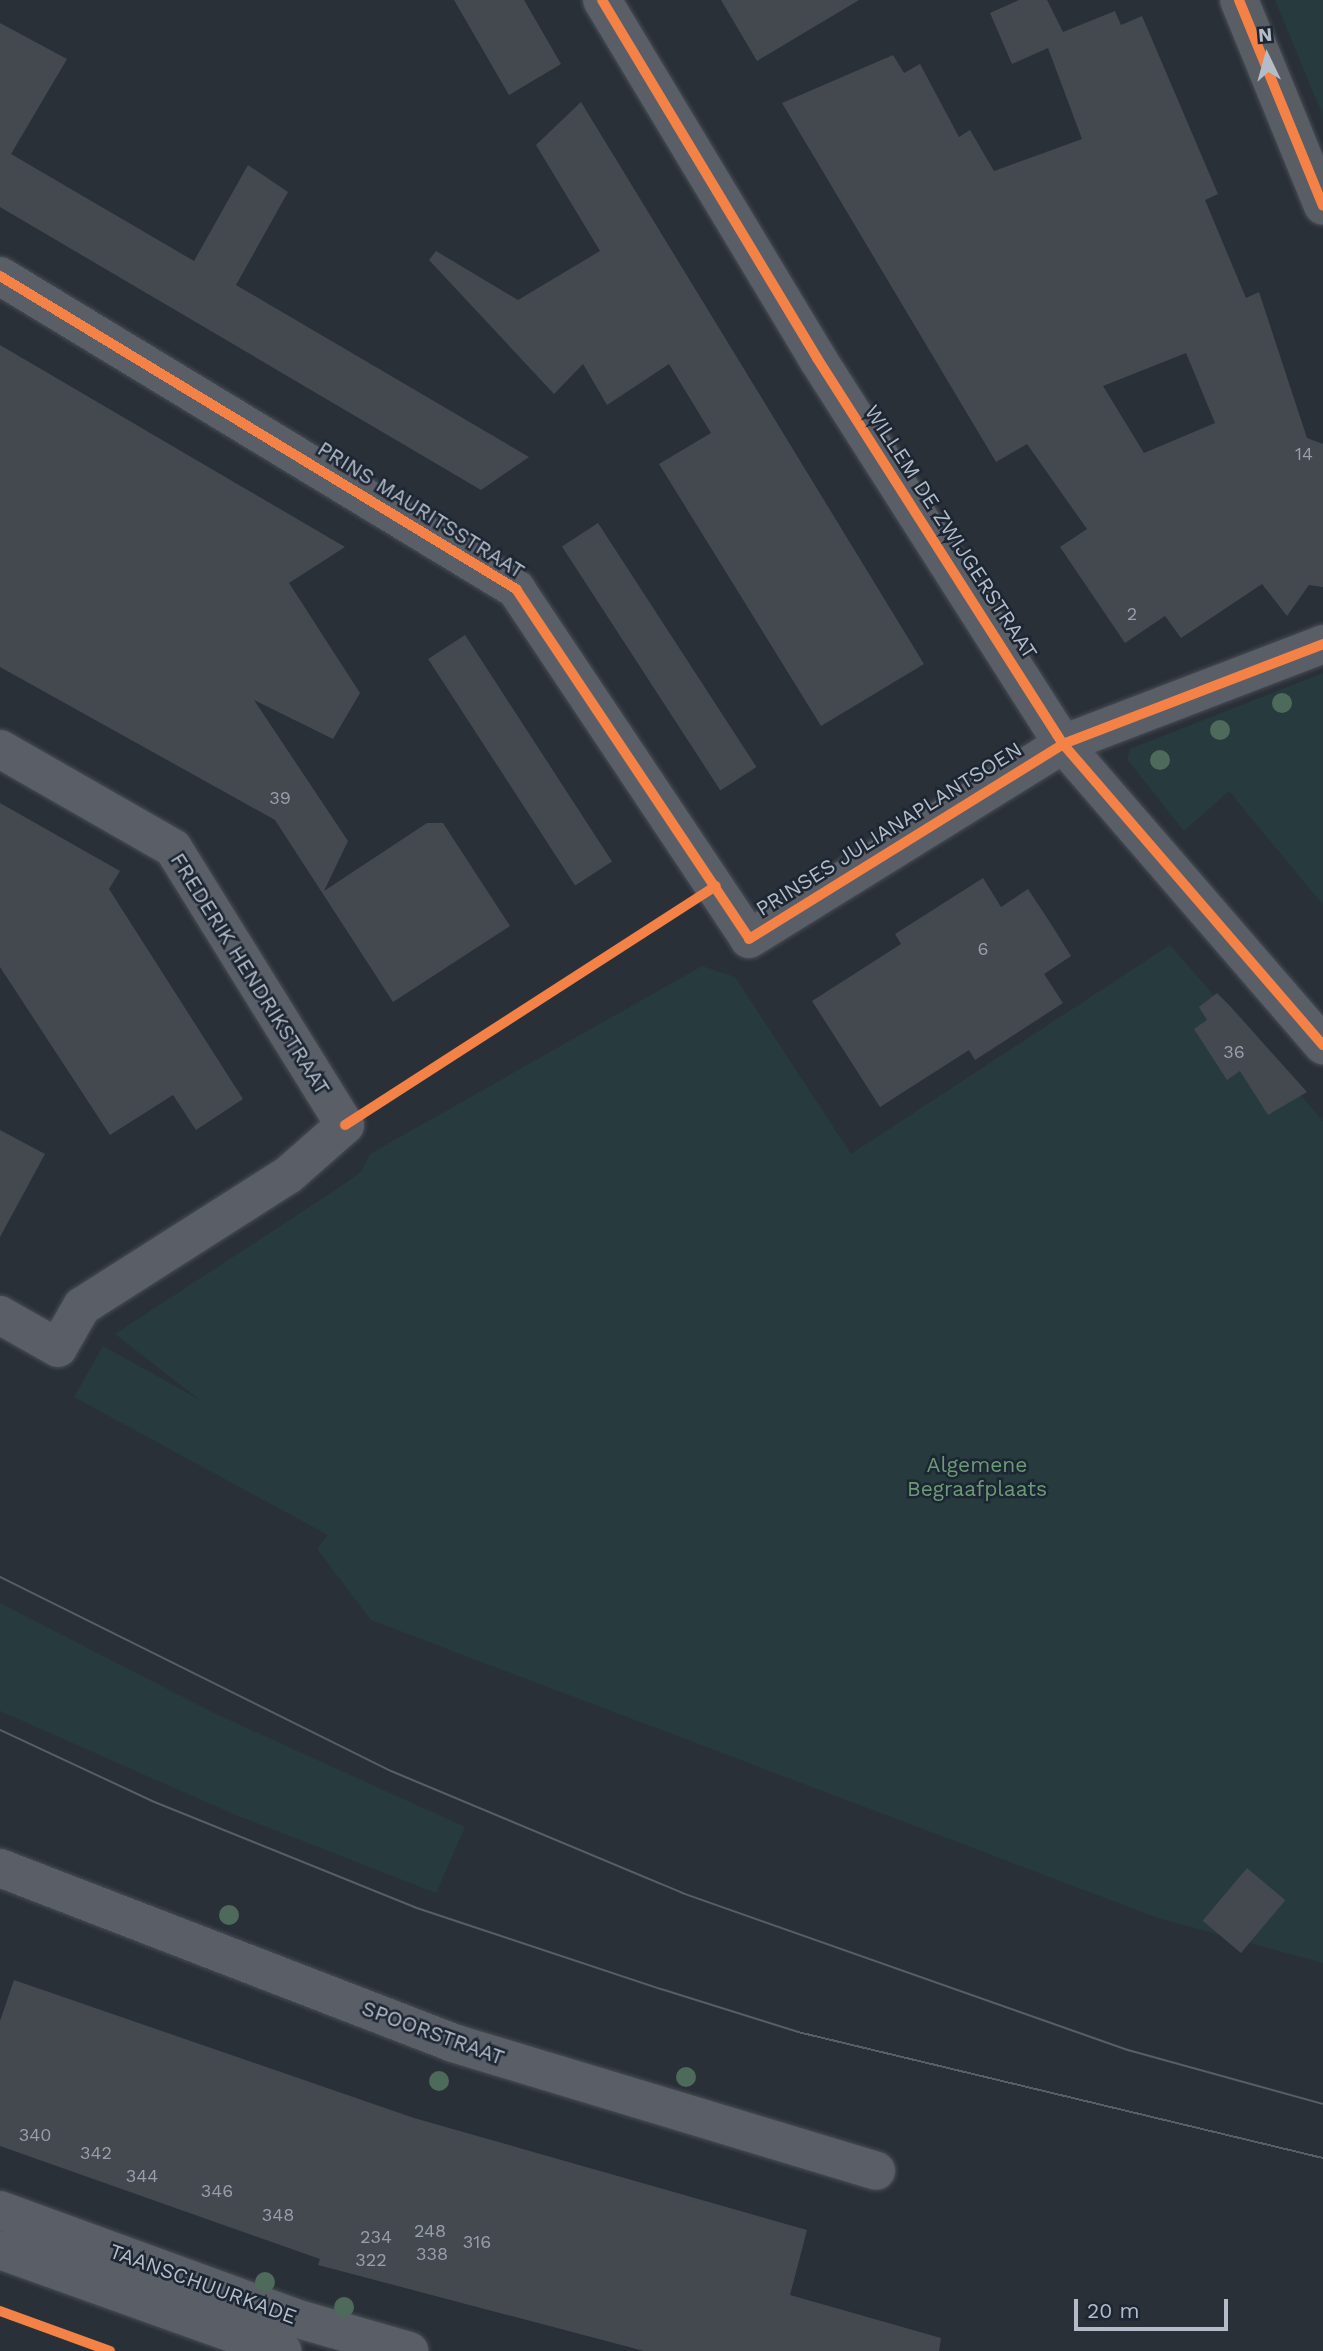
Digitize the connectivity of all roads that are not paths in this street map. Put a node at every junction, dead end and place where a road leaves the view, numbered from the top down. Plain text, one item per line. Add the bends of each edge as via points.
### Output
1 (602, 0) edge
2 (1239, 0) edge
3 (1323, 206) edge
4 (0, 276) edge
5 (1323, 644) edge
6 (1063, 744) junction
7 (0, 749) edge
8 (716, 887) joint
9 (1323, 1045) edge
10 (0, 1315) edge
11 (0, 1868) edge
12 (876, 2171) dead end
13 (0, 2210) edge
14 (0, 2250) edge
15 (287, 2340) edge
16 (409, 2351) edge

1 - 6 street, WILLEM DE ZWIJGERSTRAAT via 817,358
2 - 3 street
4 - 8 street, PRINS MAURITSSTRAAT via 516,589
5 - 6 street, PRINSES JULIANAPLANTSOEN
6 - 8 street, PRINSES JULIANAPLANTSOEN via 749,939
6 - 9 street, WILLEM DE ZWIJGERSTRAAT
7 - 10 street, FREDERIK HENDRIKSTRAAT via 173,848 345,1125 288,1175 82,1306 58,1348
11 - 12 street, SPOORSTRAAT via 453,2043
13 - 15 street, TAANSCHUURKADE
14 - 15 street, TAANSCHUURKADE
15 - 16 street, TAANSCHUURKADE

